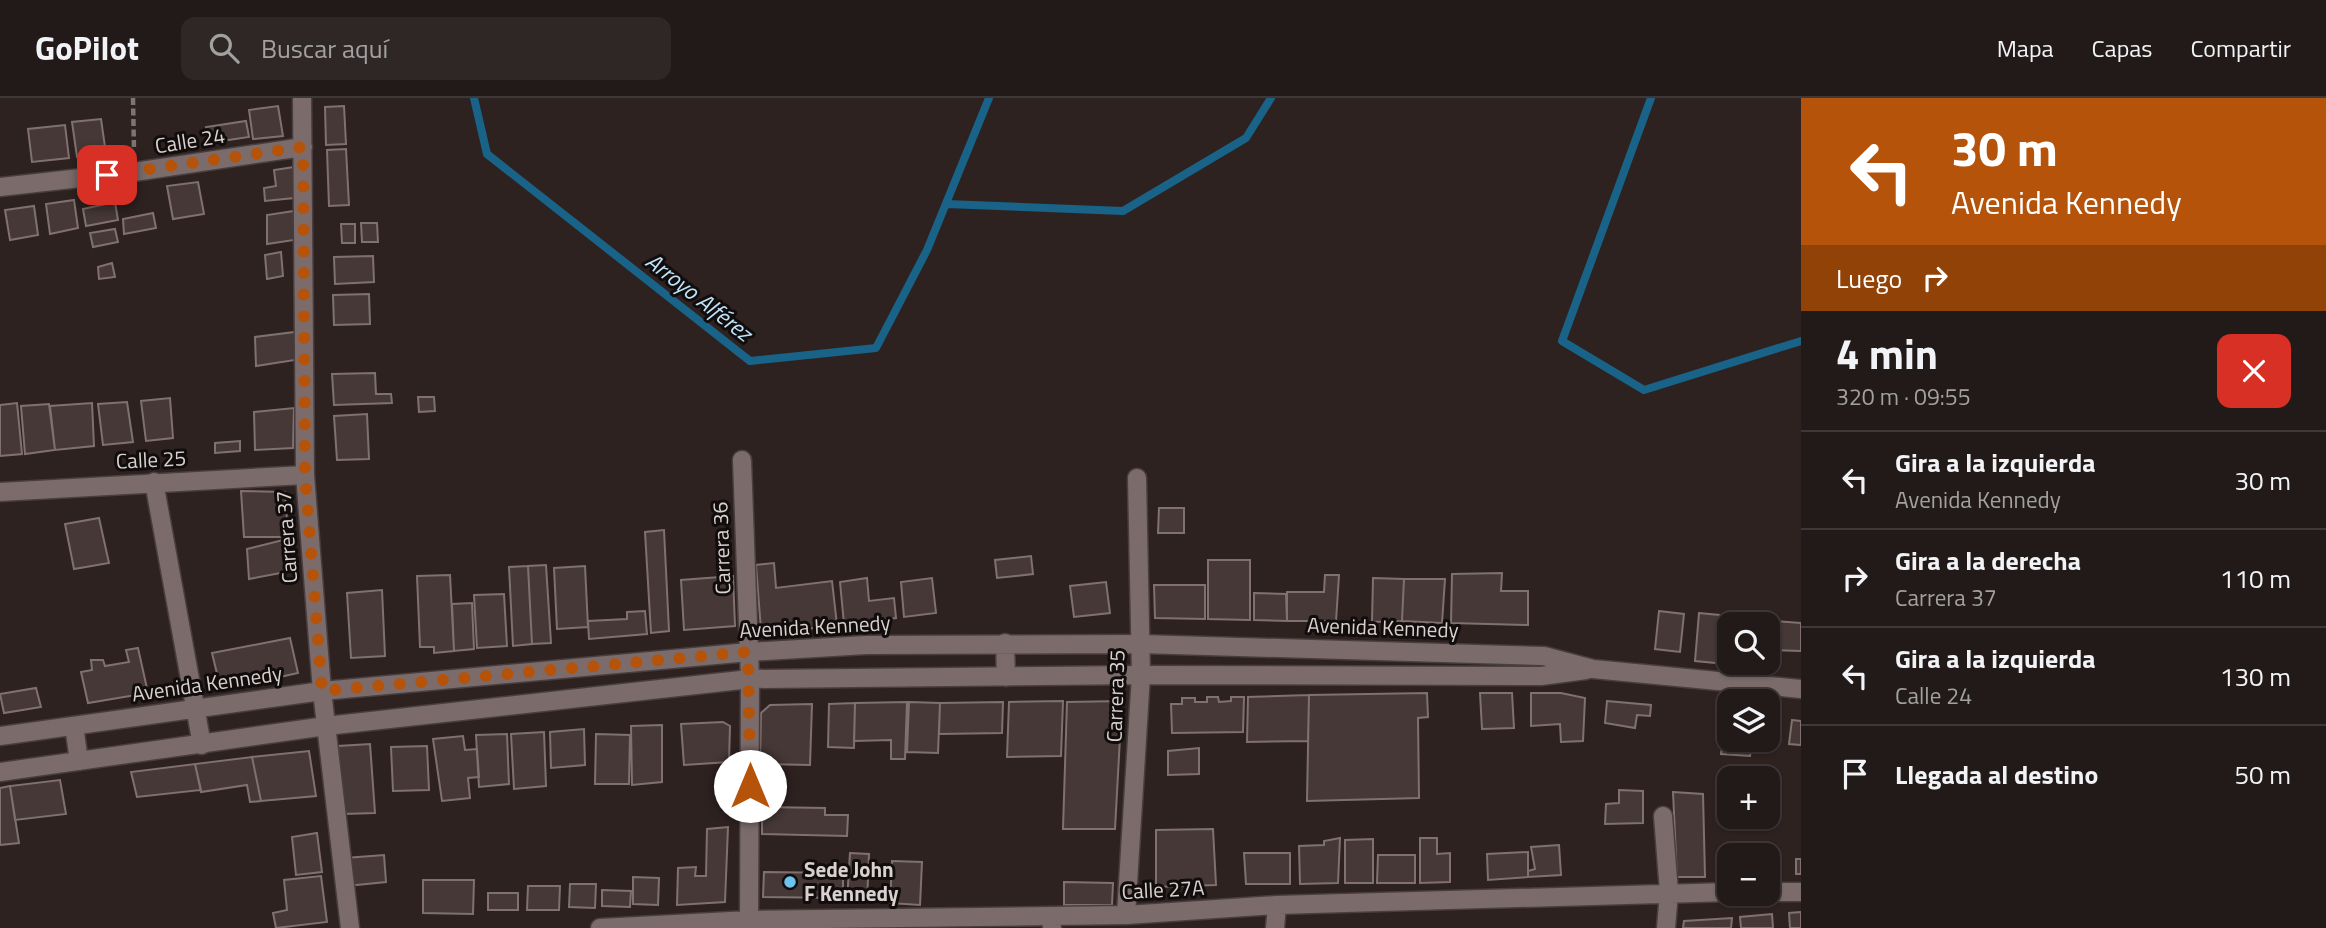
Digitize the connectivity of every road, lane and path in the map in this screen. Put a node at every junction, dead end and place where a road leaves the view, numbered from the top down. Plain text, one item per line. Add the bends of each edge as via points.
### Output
1 (133, 98) edge
2 (302, 98) edge
3 (303, 147) junction
4 (134, 172) junction
5 (0, 187) edge
6 (742, 460) dead end
7 (305, 475) junction
8 (1137, 478) dead end
9 (154, 482) junction
10 (0, 492) edge
11 (1005, 643) junction
12 (1141, 644) junction
13 (866, 645) junction
14 (1314, 649) junction
15 (748, 652) junction
16 (606, 665) junction
17 (1593, 669) junction
18 (1141, 675) junction
19 (1314, 676) junction
20 (1006, 677) junction
21 (470, 678) junction
22 (866, 678) junction
23 (750, 679) junction
24 (1801, 689) edge
25 (322, 691) junction
26 (607, 694) junction
27 (196, 709) junction
28 (472, 709) junction
29 (74, 726) junction
30 (326, 726) junction
31 (0, 736) edge
32 (202, 745) junction
33 (79, 761) junction
34 (0, 772) edge
35 (1662, 816) dead end
36 (1670, 892) junction
37 (1717, 892) edge
38 (1780, 892) edge
39 (1801, 892) edge
40 (1277, 905) junction
41 (1126, 915) junction
42 (1051, 922) edge
43 (749, 924) edge
44 (350, 928) edge
45 (600, 928) edge
46 (1275, 928) edge
47 (1666, 928) edge

1 - 4 path
2 - 3 street, Carrera 37
3 - 4 street, Calle 24
3 - 7 street, Carrera 37
4 - 5 street, Calle 24
6 - 15 street, Carrera 36
7 - 9 street, Calle 25
7 - 25 street, Carrera 37
8 - 12 street, Carrera 35
9 - 10 street, Calle 25
9 - 27 street
11 - 12 street, Avenida Kennedy
11 - 13 street, Avenida Kennedy
11 - 20 street
12 - 14 street, Avenida Kennedy
12 - 18 street, Carrera 35
13 - 15 street, Avenida Kennedy
13 - 22 street
14 - 17 street, Avenida Kennedy via 1544,656
14 - 19 street
15 - 16 street, Avenida Kennedy
15 - 23 street, Carrera 36
16 - 21 street, Avenida Kennedy
16 - 26 street
17 - 19 street, Avenida Kennedy via 1541,676
17 - 24 street, Avenida Kennedy
18 - 19 street, Avenida Kennedy
18 - 20 street, Avenida Kennedy
18 - 41 street, Carrera 35
20 - 22 street, Avenida Kennedy
21 - 25 street, Avenida Kennedy
21 - 28 street
22 - 23 street, Avenida Kennedy
23 - 26 street, Avenida Kennedy
23 - 43 street, Carrera 36
25 - 27 street, Avenida Kennedy
25 - 30 street, Carrera 37
26 - 28 street, Avenida Kennedy
27 - 29 street, Avenida Kennedy
27 - 32 street
28 - 30 street, Avenida Kennedy
29 - 31 street, Avenida Kennedy
29 - 33 street
30 - 32 street, Avenida Kennedy
30 - 44 street, Carrera 37
32 - 33 street, Avenida Kennedy
33 - 34 street, Avenida Kennedy
35 - 36 street
36 - 37 street, Calle 27A
36 - 40 street, Calle 27A
36 - 47 street
38 - 39 street
40 - 41 street, Calle 27A
40 - 46 street
41 - 42 street, Calle 27A
42 - 43 street, Calle 27A
43 - 45 street, Calle 27A

